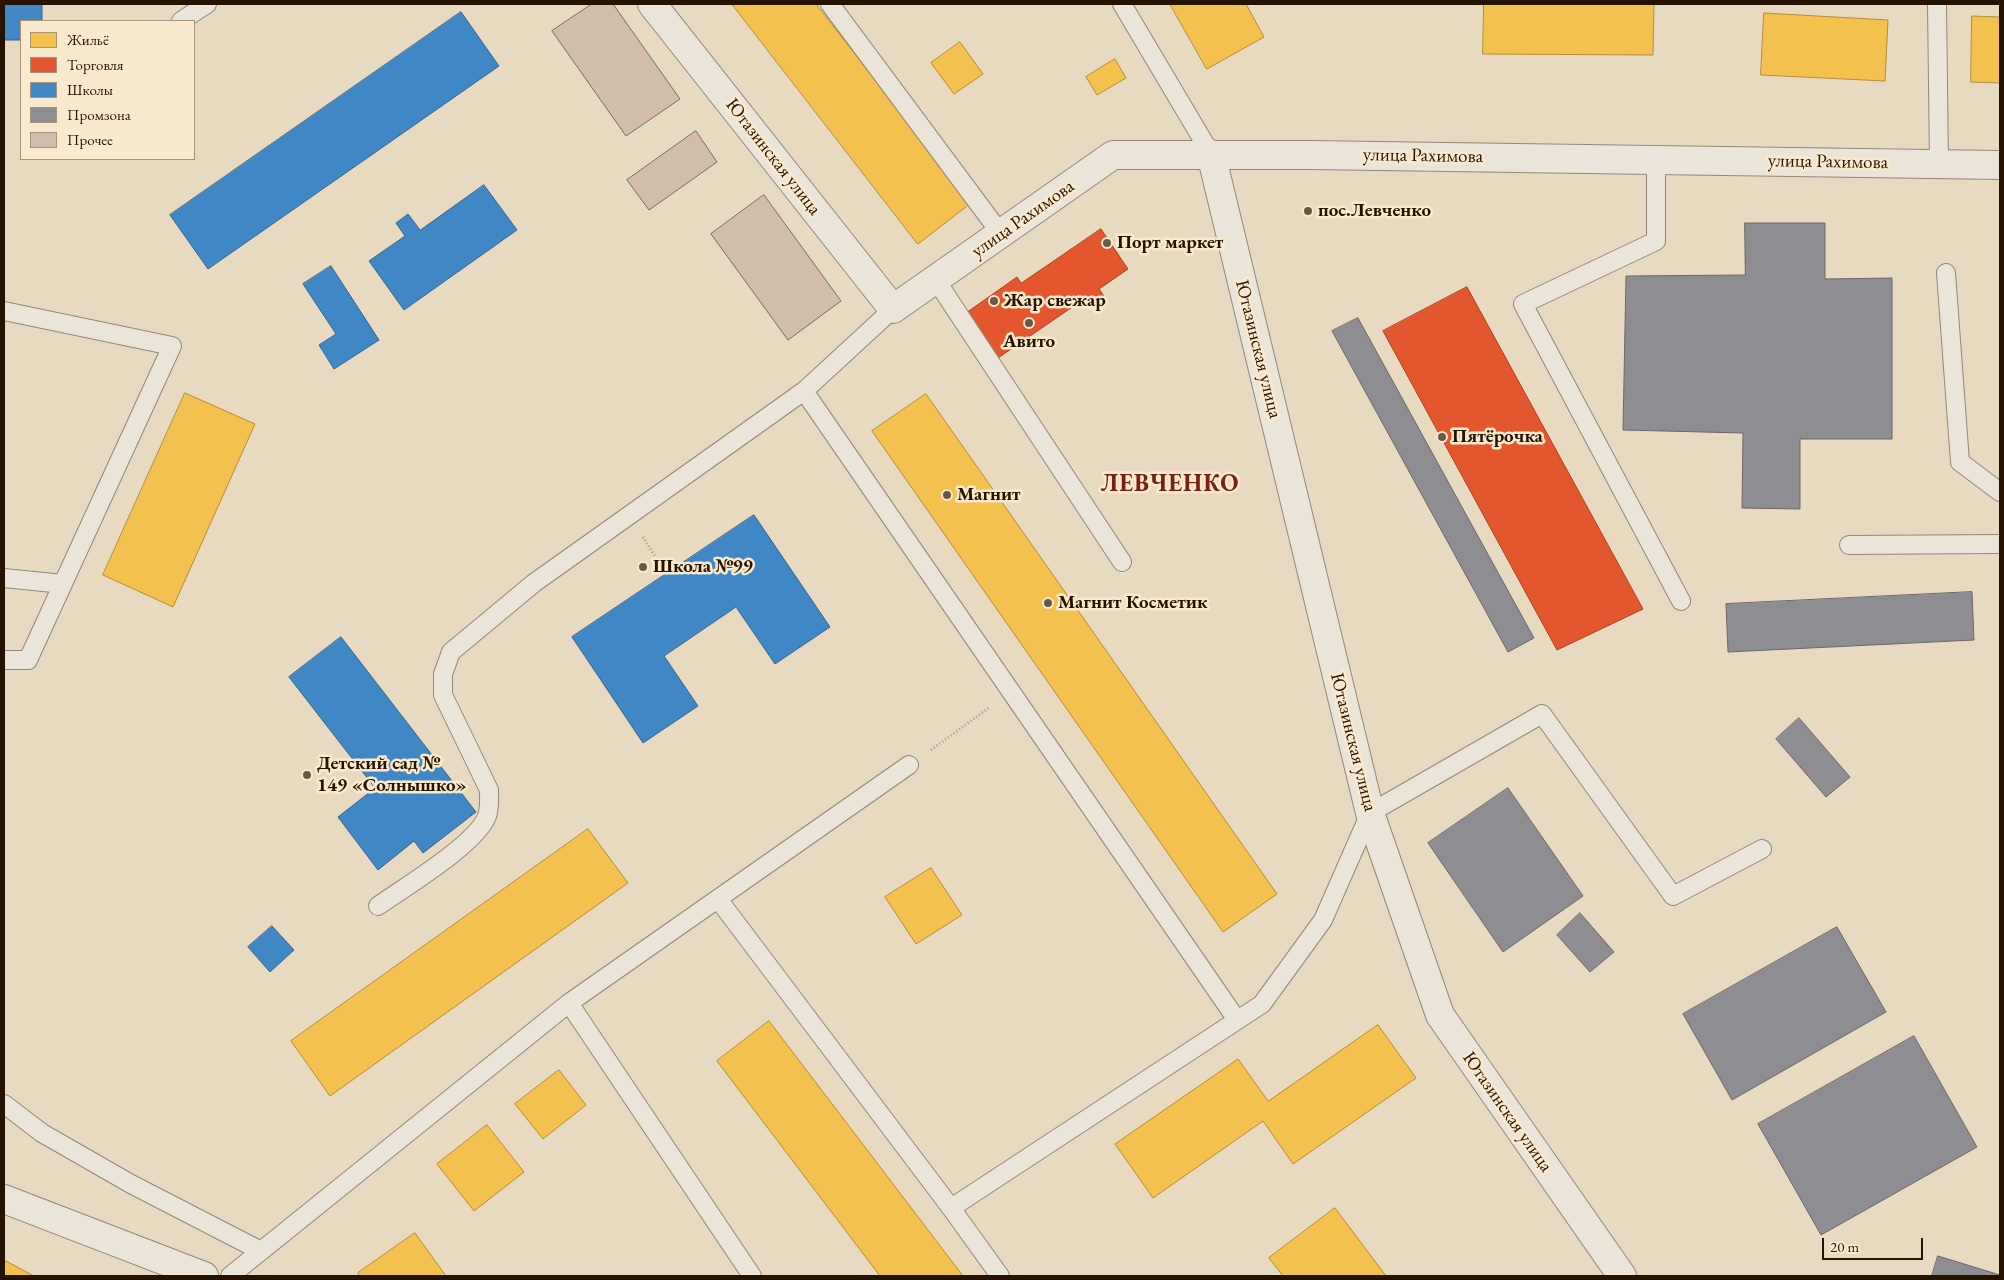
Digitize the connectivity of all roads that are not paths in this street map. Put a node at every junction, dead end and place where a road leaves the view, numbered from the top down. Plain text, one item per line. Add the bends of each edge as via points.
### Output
1 (208, 4) edge
2 (830, 4) edge
3 (1122, 4) edge
4 (1937, 4) edge
5 (657, 5) edge
6 (184, 20) edge
7 (1211, 154) junction
8 (1656, 159) junction
9 (1939, 164) junction
10 (2000, 165) edge
11 (1001, 234) junction
12 (1946, 273) dead end
13 (936, 280) junction
14 (894, 309) junction
15 (4, 311) edge
16 (804, 391) junction
17 (2000, 492) edge
18 (2000, 544) edge
19 (1849, 545) dead end
20 (1122, 562) dead end
21 (4, 578) edge
22 (63, 584) junction
23 (1681, 601) dead end
24 (4, 660) edge
25 (910, 765) road end
26 (1370, 813) junction
27 (1762, 850) dead end
28 (718, 899) junction
29 (378, 906) dead end
30 (665, 937) junction
31 (569, 1003) junction
32 (1237, 1020) junction
33 (4, 1104) edge
34 (4, 1198) edge
35 (951, 1208) junction
36 (304, 1217) junction
37 (261, 1251) junction
38 (204, 1276) edge
39 (230, 1276) edge
40 (752, 1276) edge
41 (1000, 1276) edge
42 (1622, 1276) edge

1 - 6 lane
2 - 11 lane
3 - 7 lane
4 - 9 lane
5 - 14 street, Ютазинская улица
7 - 8 street, улица Рахимова
7 - 11 street, улица Рахимова via 1113,155
7 - 26 street, Ютазинская улица
8 - 9 street, улица Рахимова
8 - 23 lane via 1656,241 1523,304
9 - 10 street, улица Рахимова
11 - 13 street, улица Рахимова
12 - 17 lane via 1960,462
13 - 14 street, улица Рахимова
13 - 20 lane
14 - 16 lane
15 - 22 lane via 172,346
16 - 29 lane via 534,583 451,652 444,674 443,695 488,790 487,817 462,847
16 - 32 lane
18 - 19 lane
21 - 22 lane
22 - 24 lane via 28,660
25 - 28 lane
26 - 27 lane via 1542,714 1673,896
26 - 32 lane via 1323,920 1262,1004
26 - 42 street, Ютазинская улица via 1440,1015
28 - 30 lane
28 - 35 lane
30 - 31 lane
30 - 36 lane
31 - 36 lane
31 - 40 lane
32 - 35 lane
33 - 37 lane via 42,1133 123,1180
34 - 38 street
35 - 41 lane
36 - 37 lane
37 - 39 lane

